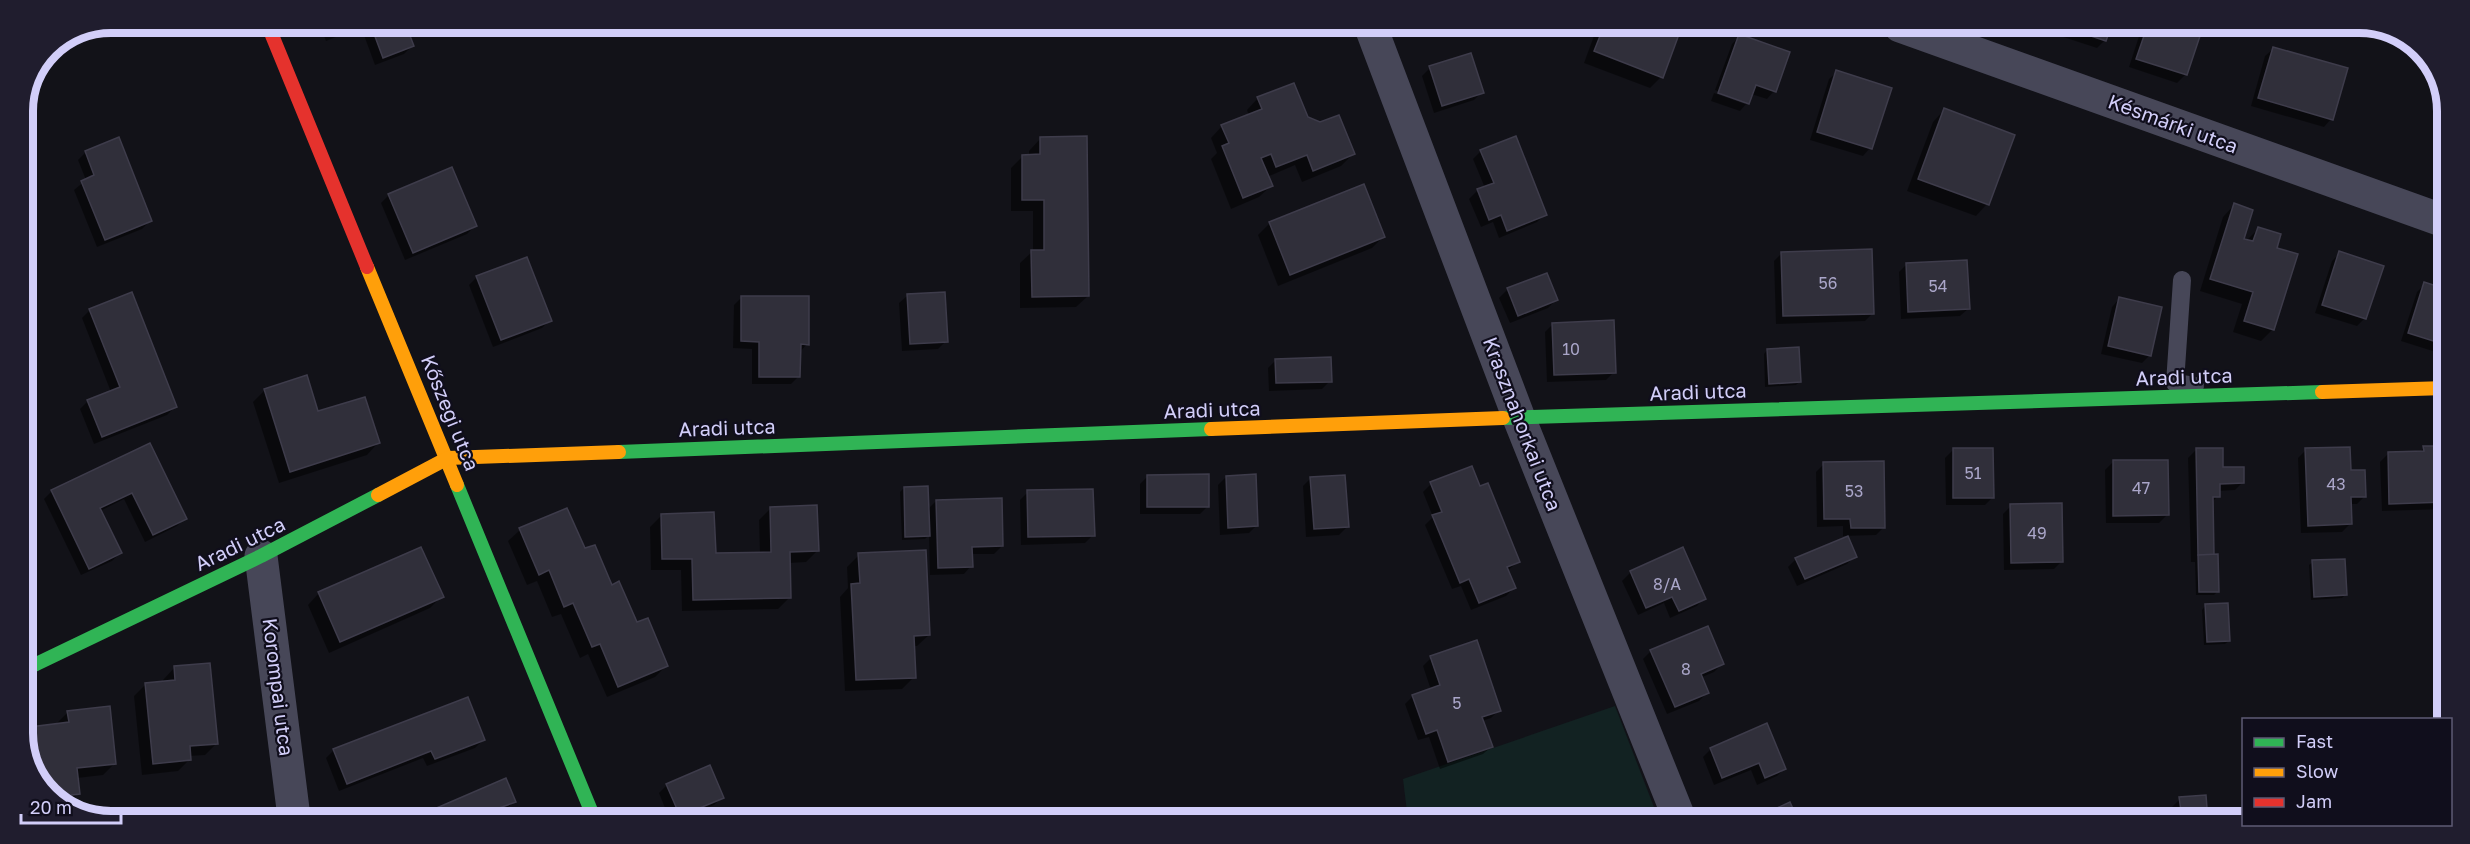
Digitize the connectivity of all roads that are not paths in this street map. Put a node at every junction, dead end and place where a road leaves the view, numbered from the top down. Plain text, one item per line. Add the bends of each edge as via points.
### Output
1 (271, 33) edge
2 (1373, 33) edge
3 (1920, 33) edge
4 (2437, 219) edge
5 (2182, 280) dead end
6 (2437, 388) edge
7 (2264, 394) junction
8 (1519, 418) junction
9 (447, 458) junction
10 (261, 556) junction
11 (33, 666) edge
12 (293, 811) edge
13 (591, 811) edge
14 (1676, 811) edge

1 - 9 street, Kőszegi utca
2 - 8 street, Krasznahorkai utca
3 - 4 street, Késmárki utca
5 - 7 lane via 2175,384
6 - 7 street, Aradi utca
7 - 8 street, Aradi utca
8 - 9 street, Aradi utca
8 - 14 street, Krasznahorkai utca
9 - 10 street, Aradi utca
9 - 13 street, Kőszegi utca
10 - 11 street, Aradi utca
10 - 12 street, Korompai utca

